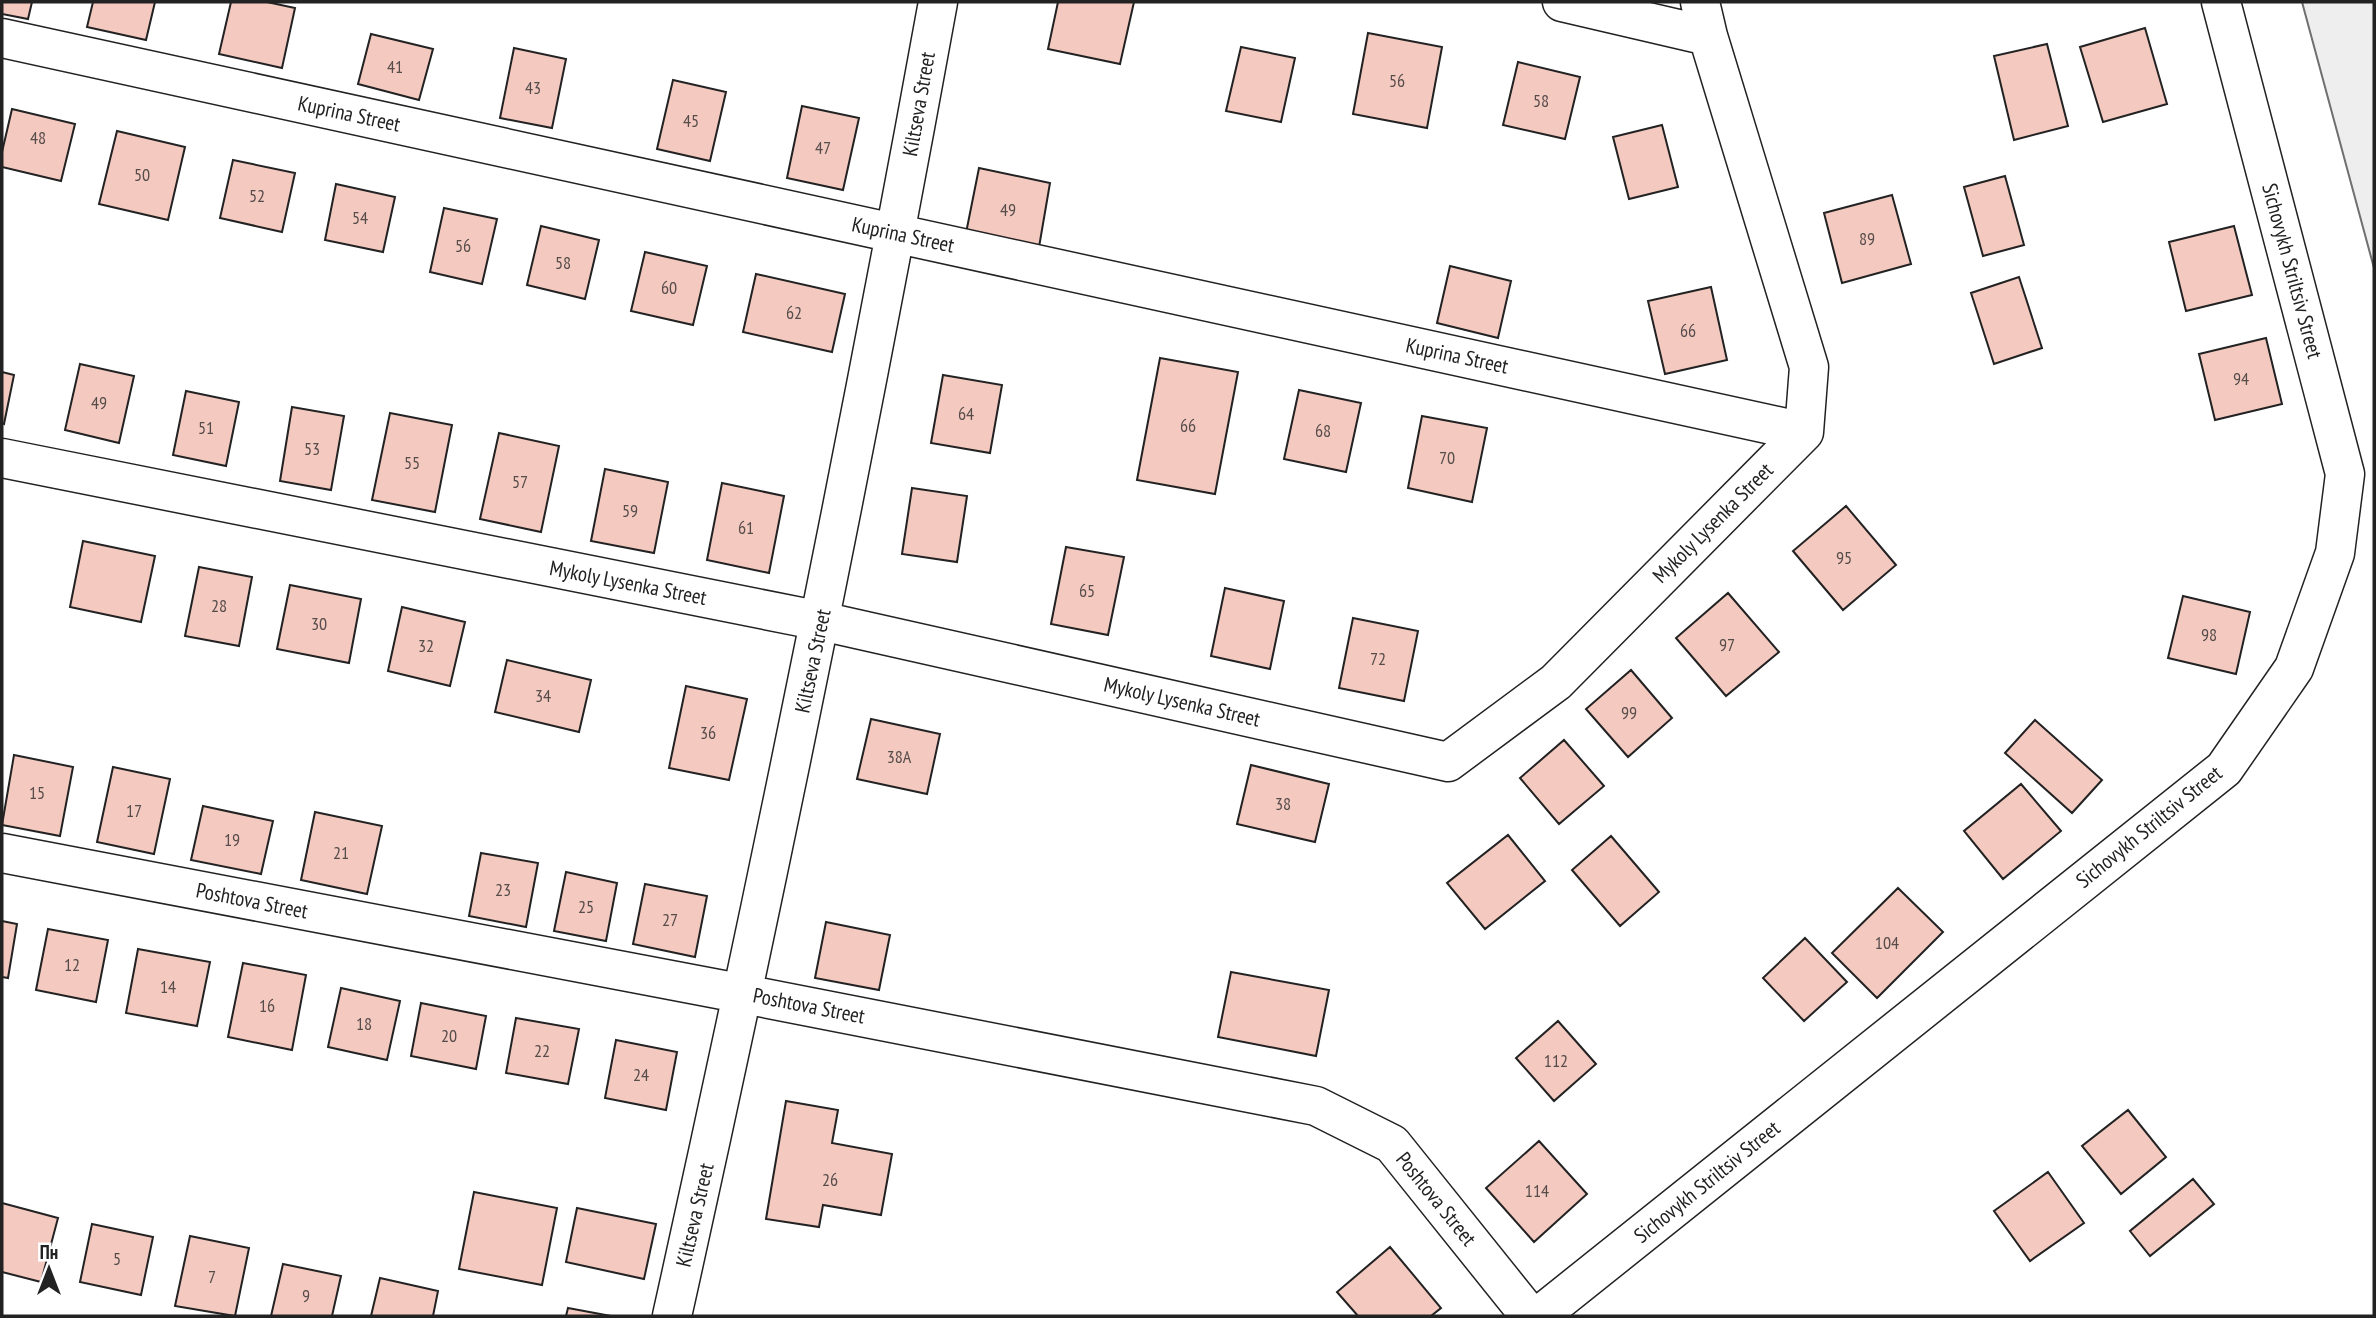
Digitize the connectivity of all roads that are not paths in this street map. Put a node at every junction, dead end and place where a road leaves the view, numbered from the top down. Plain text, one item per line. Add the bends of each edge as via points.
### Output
1 (938, 2) edge
2 (1562, 2) edge
3 (2221, 2) edge
4 (1704, 19) edge
5 (2, 38) edge
6 (896, 233) junction
7 (1804, 432) junction
8 (2, 458) edge
9 (821, 621) junction
10 (2, 853) edge
11 (744, 993) junction
12 (672, 1316) edge
13 (1530, 1316) edge
14 (1539, 1316) edge

1 - 6 street, Kiltseva Street
2 - 4 street
3 - 14 street, Sichovykh Striltsiv Street via 2345,474 2335,553 2294,668 2224,769
4 - 7 street via 1809,367
5 - 6 street, Kuprina Street
6 - 7 street, Kuprina Street
6 - 9 street, Kiltseva Street
7 - 9 street, Mykoly Lysenka Street via 1556,682 1448,762
8 - 9 street, Mykoly Lysenka Street
9 - 11 street, Kiltseva Street
10 - 11 street, Poshtova Street
11 - 12 street, Kiltseva Street
11 - 13 street, Poshtova Street via 1316,1106 1392,1144

